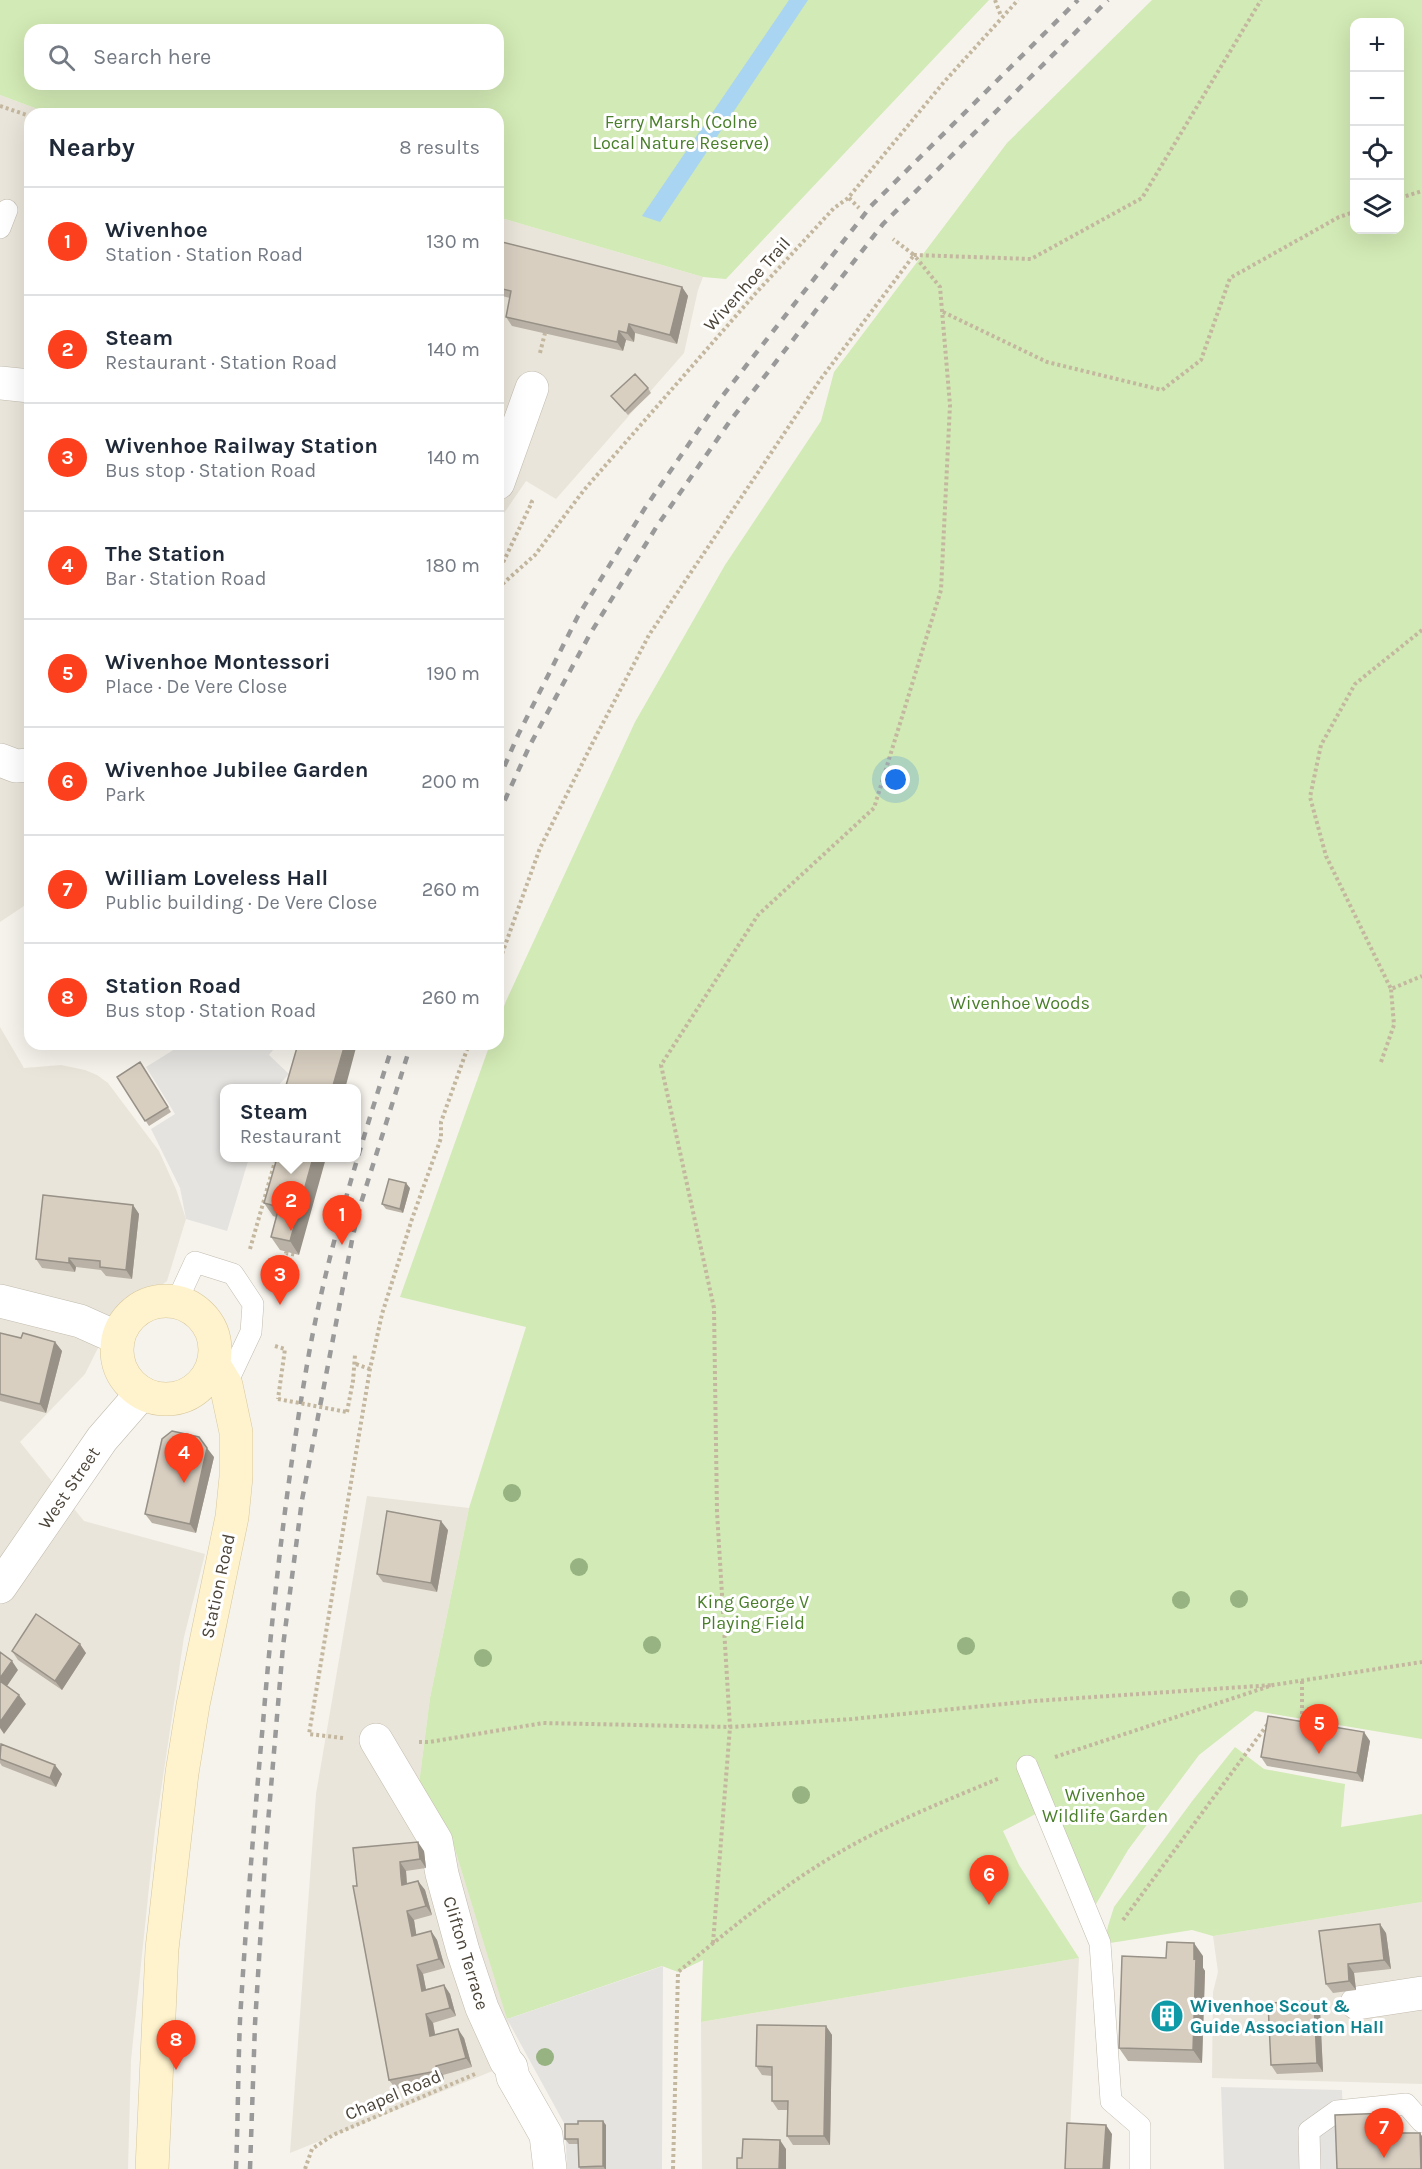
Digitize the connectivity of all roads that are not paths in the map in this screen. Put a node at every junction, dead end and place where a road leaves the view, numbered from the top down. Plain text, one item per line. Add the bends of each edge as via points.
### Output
1 (0, 383) edge
2 (24, 385) edge
3 (532, 388) dead end
4 (511, 490) edge
5 (0, 760) edge
6 (24, 765) edge
7 (0, 1301) edge
8 (177, 1301) junction
9 (118, 1338) junction
10 (220, 1375) junction
11 (142, 1393) junction
12 (0, 1587) edge
13 (375, 1740) road end
14 (1027, 1766) road end
15 (1422, 1993) edge
16 (1357, 2003) dead end
17 (1422, 2122) edge
18 (152, 2169) edge
19 (550, 2169) edge
20 (1140, 2169) edge
21 (1310, 2169) edge

1 - 2 street
3 - 4 street
5 - 6 street
7 - 9 street via 80,1321
8 - 9 main road via 161,1300 134,1312
8 - 10 main road via 192,1307 213,1332
8 - 10 lane via 195,1263 233,1274 253,1304 251,1332
9 - 11 main road via 119,1364 124,1376
10 - 11 main road via 185,1395 163,1399
10 - 18 main road, Station Road via 236,1432 235,1487 182,1773 162,1949
11 - 12 street, West Street via 102,1439
13 - 19 street, Clifton Terrace via 436,1841 463,1951 482,2008 513,2077 546,2135
14 - 20 lane via 1100,1943 1111,2101 1140,2126
15 - 16 street
17 - 21 lane via 1406,2104 1337,2111 1309,2131

